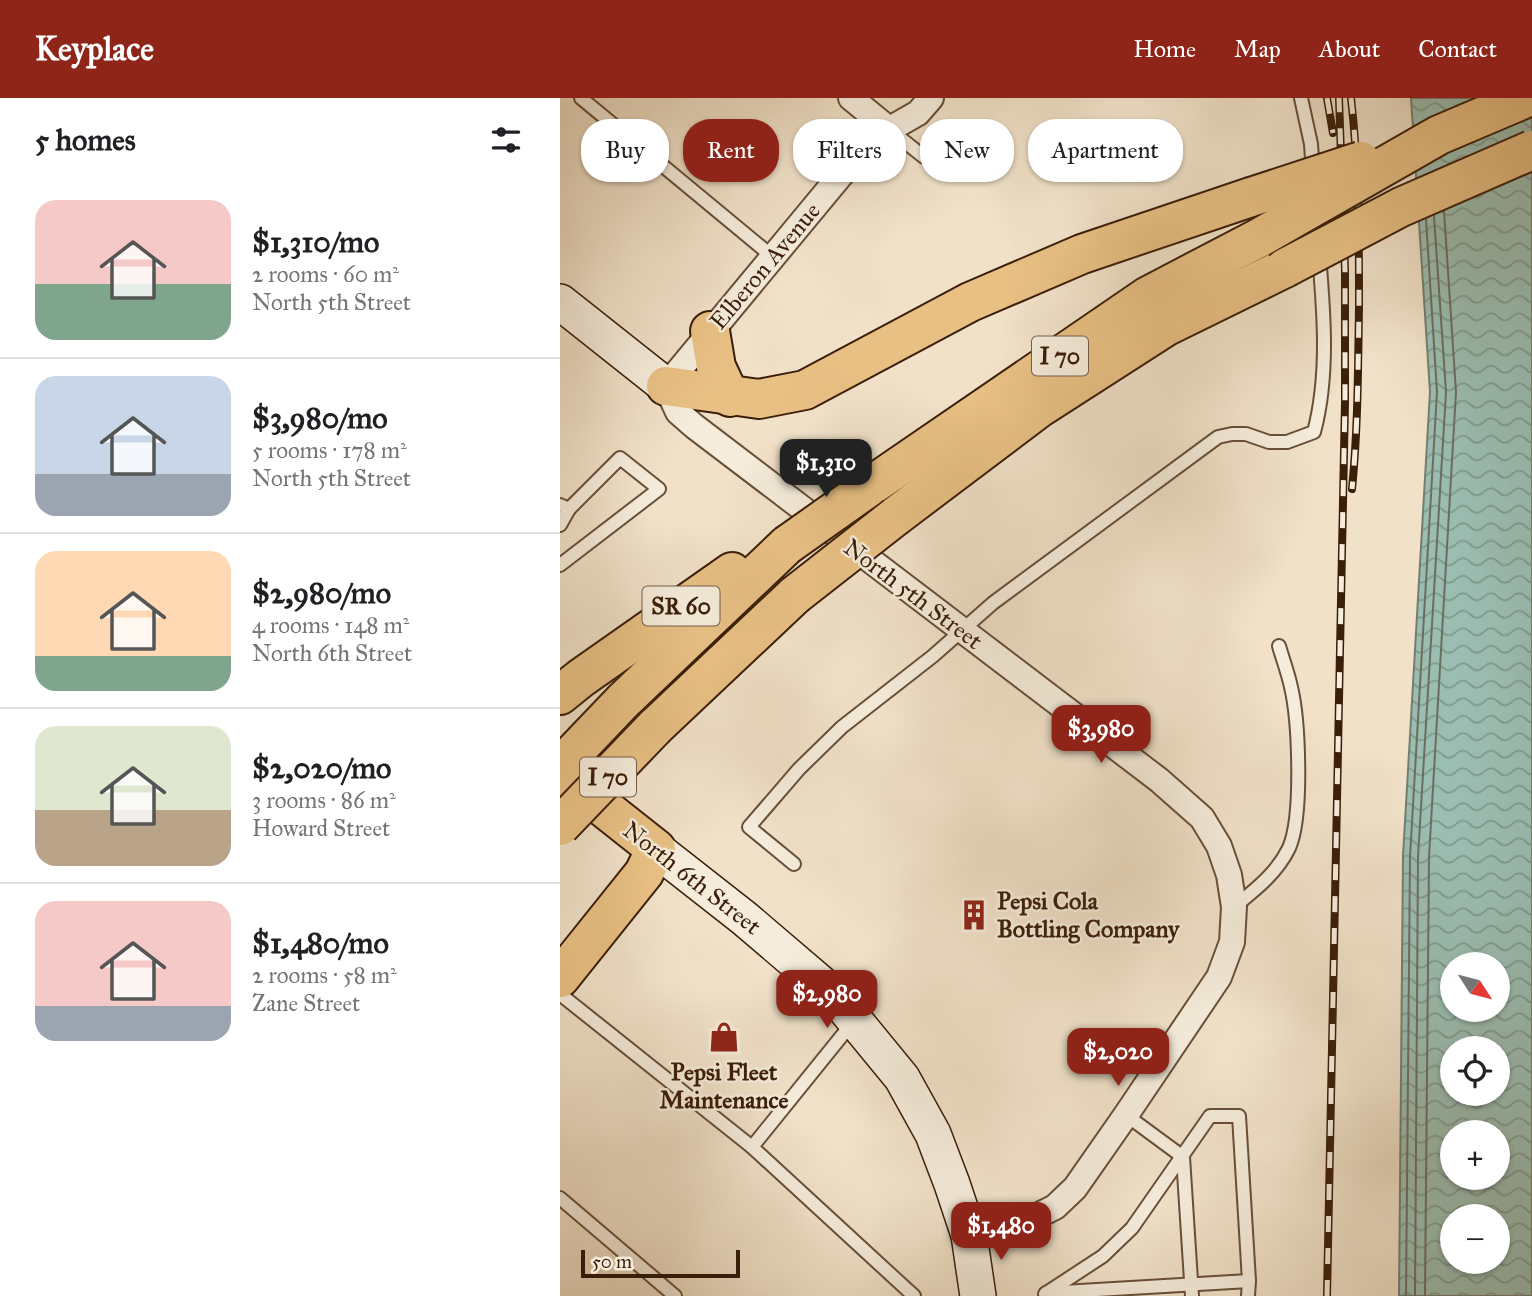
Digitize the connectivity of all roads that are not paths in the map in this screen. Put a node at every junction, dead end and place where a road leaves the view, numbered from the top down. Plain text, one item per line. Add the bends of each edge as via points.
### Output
1 (581, 98) edge
2 (851, 98) edge
3 (931, 98) edge
4 (1301, 98) edge
5 (1526, 98) edge
6 (877, 119) edge
7 (906, 120) edge
8 (1439, 135) junction
9 (906, 143) edge
10 (1532, 150) edge
11 (920, 154) edge
12 (835, 182) edge
13 (773, 257) junction
14 (560, 302) edge
15 (710, 331) junction
16 (666, 386) junction
17 (730, 397) junction
18 (564, 507) edge
19 (560, 525) edge
20 (787, 545) junction
21 (560, 565) edge
22 (962, 631) junction
23 (1279, 646) dead end
24 (570, 686) edge
25 (560, 767) edge
26 (560, 773) edge
27 (560, 826) edge
28 (656, 849) junction
29 (794, 864) dead end
30 (1234, 907) junction
31 (560, 978) edge
32 (560, 993) edge
33 (855, 1019) junction
34 (1126, 1115) junction
35 (752, 1147) junction
36 (1183, 1157) junction
37 (560, 1198) edge
38 (969, 1236) junction
39 (1249, 1281) junction
40 (1192, 1290) edge
41 (1046, 1295) edge
42 (675, 1296) edge
43 (914, 1296) edge
44 (978, 1296) edge
45 (1248, 1296) edge

1 - 13 lane
2 - 6 street
3 - 7 street, Elberon Avenue
4 - 22 lane via 1311,144 1323,324 1321,405 1314,432 1287,442 1246,434 1218,437 993,603
5 - 8 main road, I 70, bridge
8 - 17 main road, bridge via 1082,254 970,302 805,390 759,399
8 - 20 main road, I 70, bridge via 1148,296
9 - 11 lane
10 - 27 main road, I 70, bridge via 1401,207 1164,327 1039,408 795,595 655,727
12 - 13 street, Elberon Avenue
13 - 15 street, Elberon Avenue
14 - 16 main road, North 5th Street
15 - 16 street, Elberon Avenue
15 - 17 main road via 716,367
16 - 17 main road
16 - 22 street, North 5th Street via 678,412 694,426
18 - 19 lane
18 - 21 lane via 620,458 659,489
20 - 24 main road, SR 60 via 742,565
20 - 25 main road, I 70
22 - 29 lane via 842,727 749,827
22 - 30 street, North 5th Street via 1159,780 1202,818 1219,846
23 - 30 lane via 1292,688 1297,820 1289,848 1268,879
26 - 28 main road, North 6th Street
28 - 31 main road via 643,873
28 - 33 main road, North 6th Street via 833,994
30 - 34 street, North 5th Street via 1232,942 1219,977
32 - 35 lane
33 - 35 lane
33 - 38 main road, North 6th Street via 918,1105
34 - 36 lane
34 - 38 street, North 5th Street via 1075,1188 1055,1207 1031,1219
35 - 43 lane
36 - 39 lane via 1210,1116 1239,1116
36 - 40 lane
36 - 41 lane via 1132,1228 1103,1256
37 - 42 lane
38 - 44 main road, North 6th Street
39 - 40 lane
39 - 45 lane
40 - 41 lane

